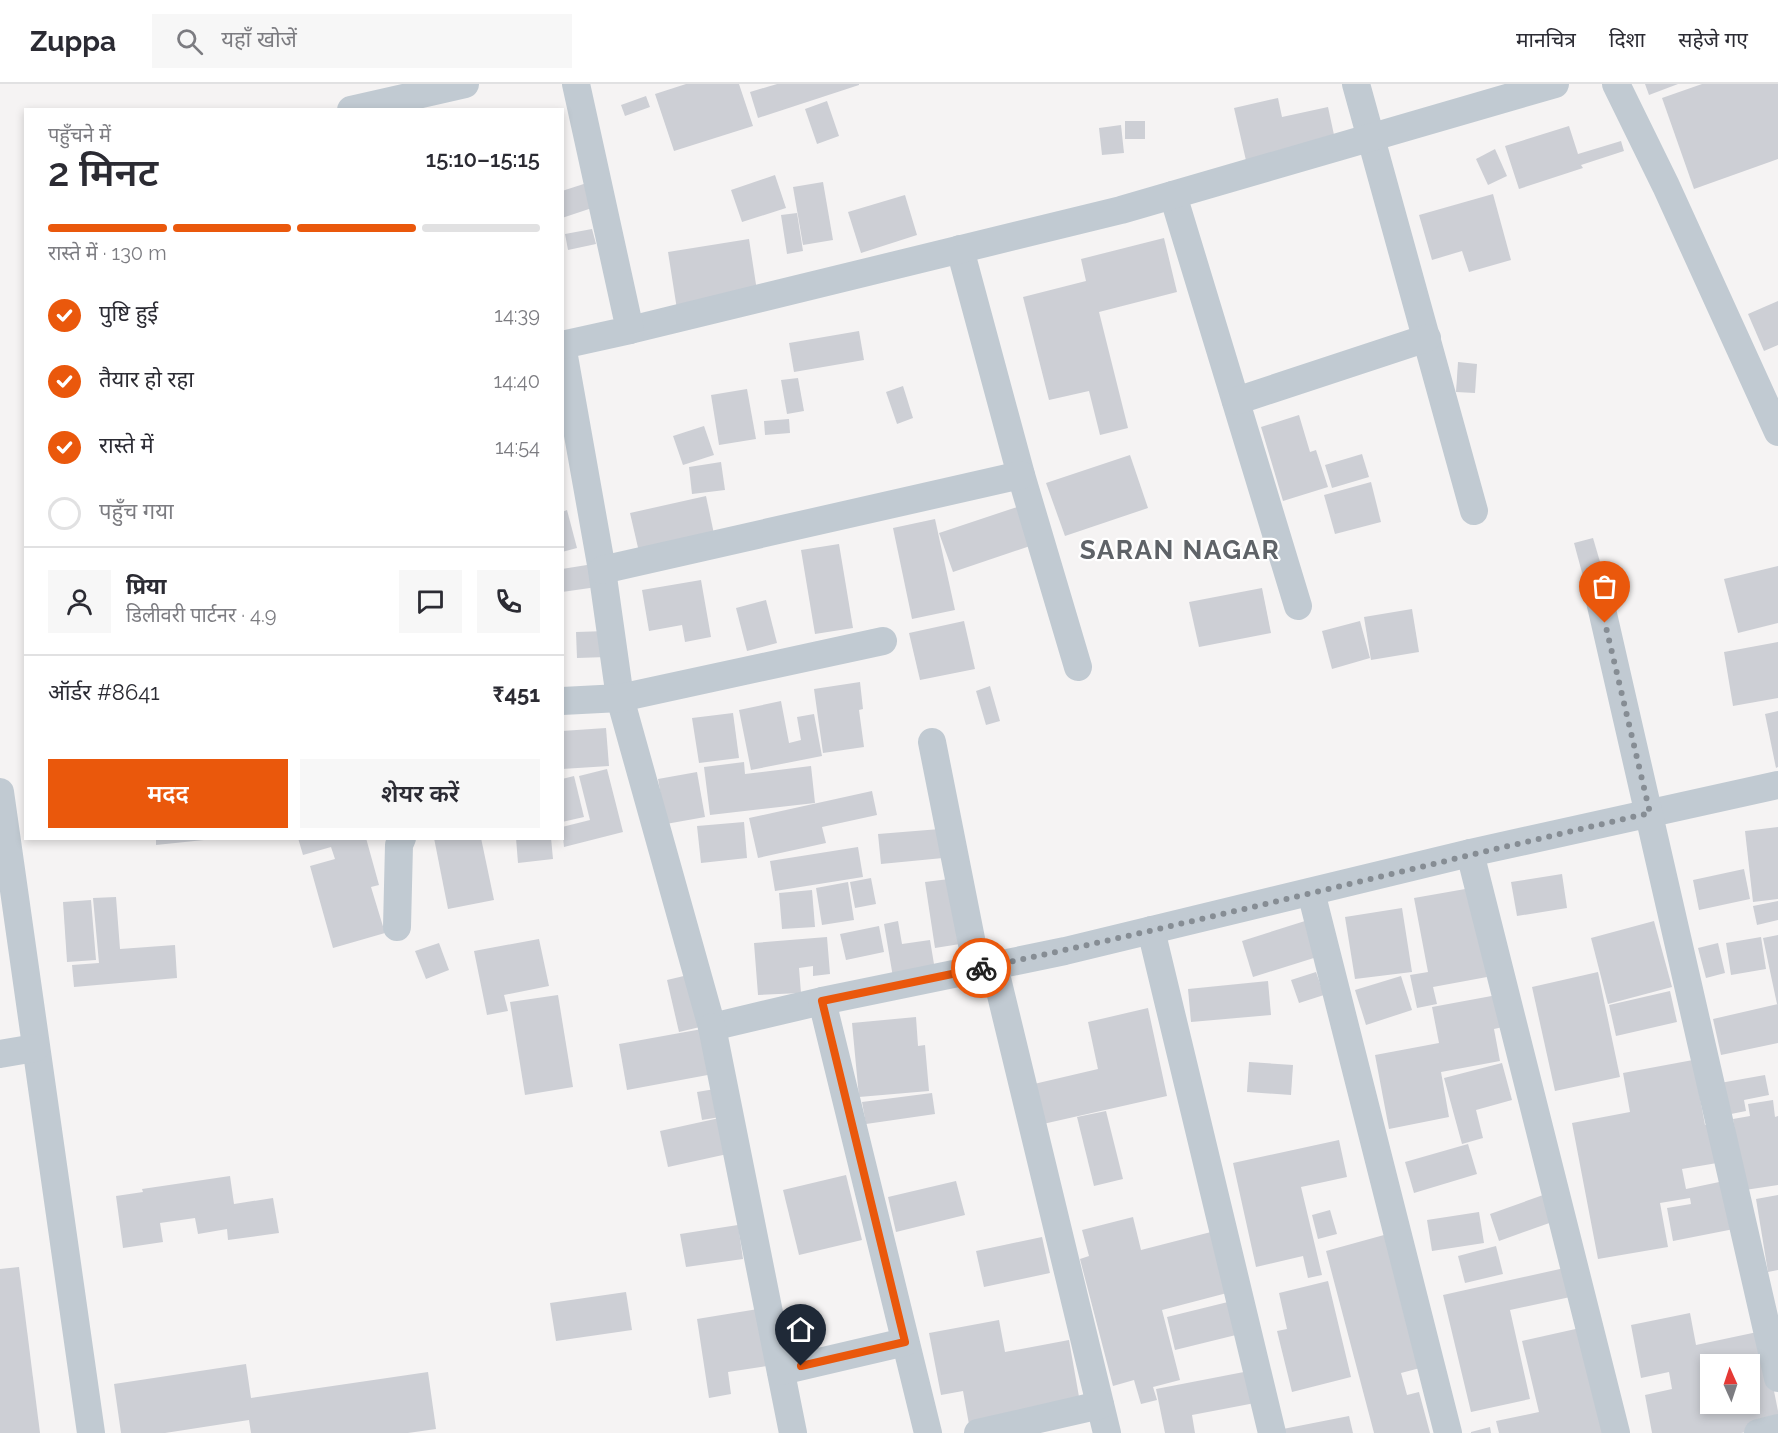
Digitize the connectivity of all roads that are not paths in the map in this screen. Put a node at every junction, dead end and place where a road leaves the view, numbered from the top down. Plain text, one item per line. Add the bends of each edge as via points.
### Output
1 (465, 84) edge
2 (576, 84) edge
3 (1356, 84) edge
4 (1555, 84) edge
5 (1616, 84) edge
6 (360, 108) edge
7 (1373, 138) junction
8 (1173, 195) junction
9 (960, 249) junction
10 (630, 330) junction
11 (1427, 338) junction
12 (564, 345) edge
13 (564, 356) edge
14 (1236, 401) junction
15 (1778, 432) edge
16 (1021, 475) junction
17 (1474, 511) dead end
18 (602, 570) junction
19 (1600, 602) dead end
20 (1298, 606) dead end
21 (884, 641) dead end
22 (1078, 667) dead end
23 (620, 698) junction
24 (564, 700) edge
25 (932, 742) dead end
26 (1778, 784) edge
27 (0, 792) edge
28 (1650, 813) junction
29 (401, 840) edge
30 (1470, 853) junction
31 (1311, 892) junction
32 (397, 927) dead end
33 (1151, 930) junction
34 (985, 967) junction
35 (822, 1001) junction
36 (712, 1027) junction
37 (35, 1048) junction
38 (0, 1054) edge
39 (905, 1342) junction
40 (781, 1371) junction
41 (1778, 1378) edge
42 (1100, 1405) junction
43 (1778, 1428) edge
44 (91, 1433) edge
45 (793, 1433) edge
46 (927, 1433) edge
47 (978, 1433) edge
48 (1107, 1433) edge
49 (1272, 1433) edge
50 (1448, 1433) edge
51 (1616, 1433) edge
52 (1758, 1433) edge

1 - 6 street
2 - 10 street
3 - 7 street
4 - 7 street
5 - 15 street
7 - 8 street
7 - 11 street
8 - 9 street
8 - 14 street
9 - 10 street
9 - 16 street
10 - 12 street
11 - 14 street
11 - 17 street
13 - 18 street
14 - 20 street
16 - 18 street
16 - 22 street
18 - 23 street
19 - 28 street
21 - 23 street
23 - 24 street
23 - 36 street
25 - 34 street
26 - 28 street
27 - 37 street
28 - 30 street
28 - 41 street
29 - 32 street
30 - 31 street
30 - 51 street
31 - 33 street
31 - 50 street
33 - 34 street
33 - 49 street
34 - 35 street
34 - 42 street
35 - 36 street
35 - 39 street
36 - 40 street
37 - 38 street
37 - 44 street
39 - 40 street
39 - 46 street
40 - 45 street
42 - 47 street
42 - 48 street
43 - 52 street

